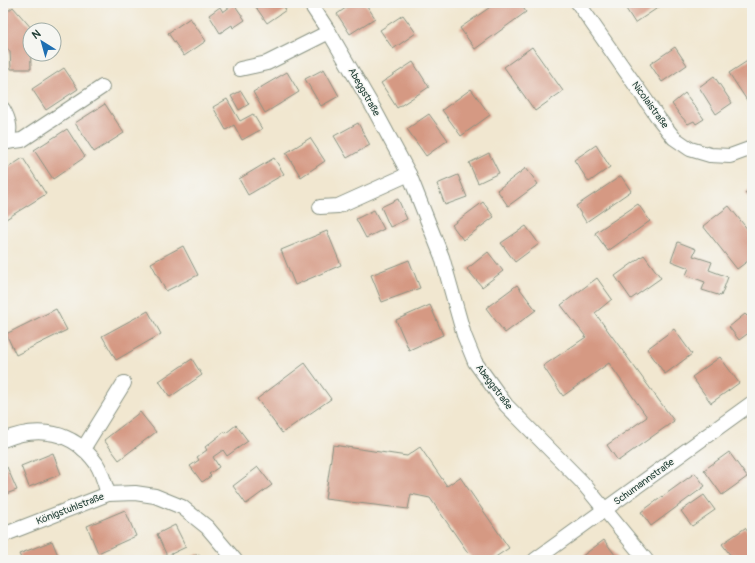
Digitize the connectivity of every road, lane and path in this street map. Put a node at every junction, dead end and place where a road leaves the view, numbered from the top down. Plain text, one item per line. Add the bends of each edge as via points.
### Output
1 (310, 3) edge
2 (578, 3) edge
3 (329, 32) junction
4 (240, 69) dead end
5 (102, 87) dead end
6 (3, 109) edge
7 (5, 144) edge
8 (752, 148) edge
9 (409, 174) junction
10 (320, 206) dead end
11 (124, 383) dead end
12 (752, 403) edge
13 (3, 440) edge
14 (83, 449) junction
15 (108, 494) junction
16 (605, 510) junction
17 (3, 536) edge
18 (235, 560) edge
19 (535, 560) edge
20 (646, 560) edge

1 - 3 street, Abeggstraße
2 - 8 street, Nicolaistraße via 658,119 674,138 690,149 710,155 730,156
3 - 4 street via 267,63
3 - 9 street, Abeggstraße
5 - 7 street via 22,140
6 - 7 street via 10,125
9 - 10 street via 338,206
9 - 16 street, Abeggstraße via 442,257 464,335 475,362 506,405 582,482
11 - 14 street
12 - 16 street, Schumannstraße
13 - 14 street via 24,433 55,434
14 - 15 street via 96,463
15 - 17 street, Königstuhlstraße
15 - 18 street, Königstuhlstraße via 135,493 155,496 182,507 207,527
16 - 19 street, Schumannstraße
16 - 20 street, Abeggstraße

